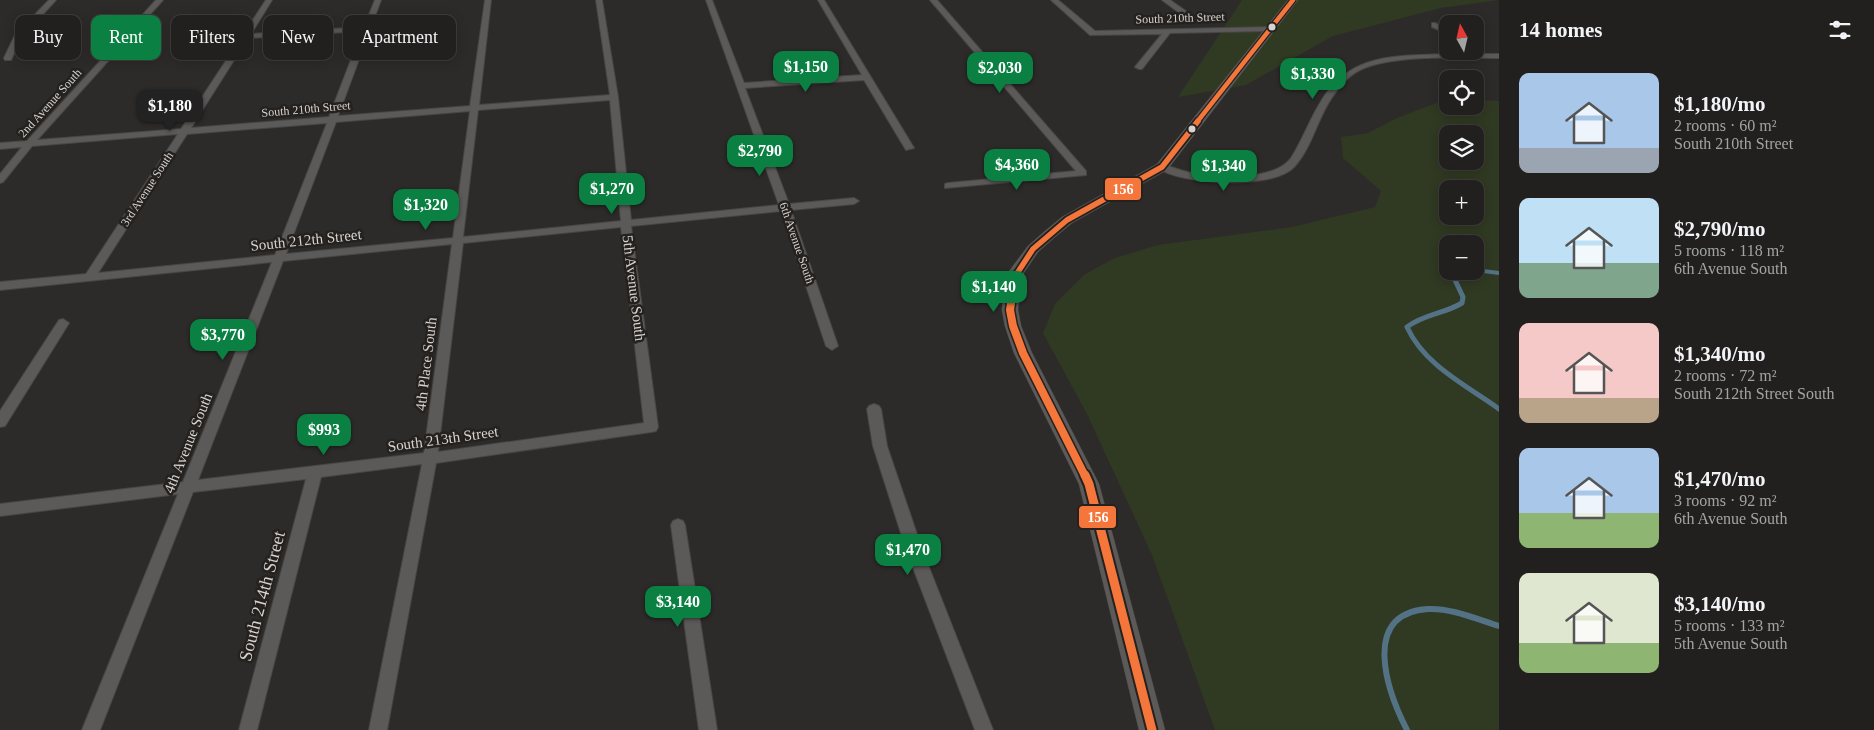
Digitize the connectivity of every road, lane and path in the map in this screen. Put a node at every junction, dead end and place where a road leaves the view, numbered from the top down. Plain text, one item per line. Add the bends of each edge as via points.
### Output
1 (53, 0) edge
2 (160, 0) edge
3 (269, 0) edge
4 (378, 0) edge
5 (488, 0) edge
6 (599, 0) edge
7 (709, 0) edge
8 (821, 0) edge
9 (933, 0) edge
10 (1054, 0) edge
11 (1165, 0) edge
12 (1293, 0) edge
13 (372, 15) edge
14 (1196, 21) dead end
15 (253, 25) edge
16 (1435, 25) dead end
17 (1439, 27) edge
18 (1268, 29) junction
19 (343, 30) edge
20 (1167, 32) junction
21 (253, 36) edge
22 (1495, 56) edge
23 (8, 58) dead end
24 (231, 60) edge
25 (355, 60) edge
26 (1499, 60) edge
27 (1139, 67) dead end
28 (868, 77) junction
29 (741, 86) junction
30 (614, 98) junction
31 (474, 109) junction
32 (332, 119) junction
33 (185, 131) junction
34 (29, 144) junction
35 (0, 146) edge
36 (910, 148) dead end
37 (1162, 167) junction
38 (0, 180) edge
39 (948, 186) dead end
40 (854, 200) dead end
41 (785, 208) junction
42 (626, 224) junction
43 (458, 240) junction
44 (279, 258) junction
45 (90, 276) junction
46 (0, 286) edge
47 (64, 323) dead end
48 (832, 346) dead end
49 (874, 409) dead end
50 (0, 422) edge
51 (651, 427) joint
52 (430, 458) junction
53 (315, 472) junction
54 (188, 487) junction
55 (0, 510) edge
56 (678, 525) dead end
57 (91, 730) edge
58 (248, 730) edge
59 (378, 730) edge
60 (708, 730) edge
61 (984, 730) edge
62 (1152, 730) edge

1 - 23 street via 18,37
2 - 34 street, 2nd Avenue South
3 - 15 street, 3rd Avenue South
4 - 13 street, 4th Avenue South
5 - 31 street, 4th Place South
6 - 30 street, 5th Avenue South
7 - 29 street, 6th Avenue South
8 - 28 street
9 - 39 street via 1084,173
10 - 20 street, South 210th Street via 1093,33
11 - 14 street
12 - 18 main road
16 - 17 street
18 - 20 street, South 210th Street
18 - 37 main road
19 - 21 street
20 - 27 street
22 - 26 street
22 - 37 street via 1386,61 1354,70 1338,83 1296,160 1286,169 1257,177 1218,180 1199,179
24 - 33 street, 3rd Avenue South
25 - 32 street, 4th Avenue South
28 - 29 street
28 - 36 street
29 - 41 street, 6th Avenue South
30 - 31 street, South 210th Street
30 - 42 street, 5th Avenue South
31 - 32 street, South 210th Street
31 - 43 street, 4th Place South
32 - 33 street, South 210th Street
32 - 44 street, 4th Avenue South
33 - 34 street, South 210th Street
33 - 45 street, 3rd Avenue South
34 - 35 street, South 210th Street
34 - 38 street, 2nd Avenue South
37 - 62 main road via 1067,220 1038,244 1015,274 1010,310 1024,352 1089,484
40 - 41 street, South 212th Street
41 - 42 street, South 212th Street
41 - 48 street, 6th Avenue South
42 - 43 street, South 212th Street
42 - 51 street, 5th Avenue South
43 - 44 street, South 212th Street
43 - 52 street, 4th Place South
44 - 45 street, South 212th Street
44 - 54 street, 4th Avenue South
45 - 46 street, South 212th Street
47 - 50 street
49 - 61 street via 880,446 915,552
51 - 52 street, South 213th Street
52 - 53 street, South 213th Street
52 - 59 street, 4th Place South
53 - 54 street, South 213th Street
53 - 58 street, South 214th Street
54 - 55 street, South 213th Street
54 - 57 street, 4th Avenue South
56 - 60 street

